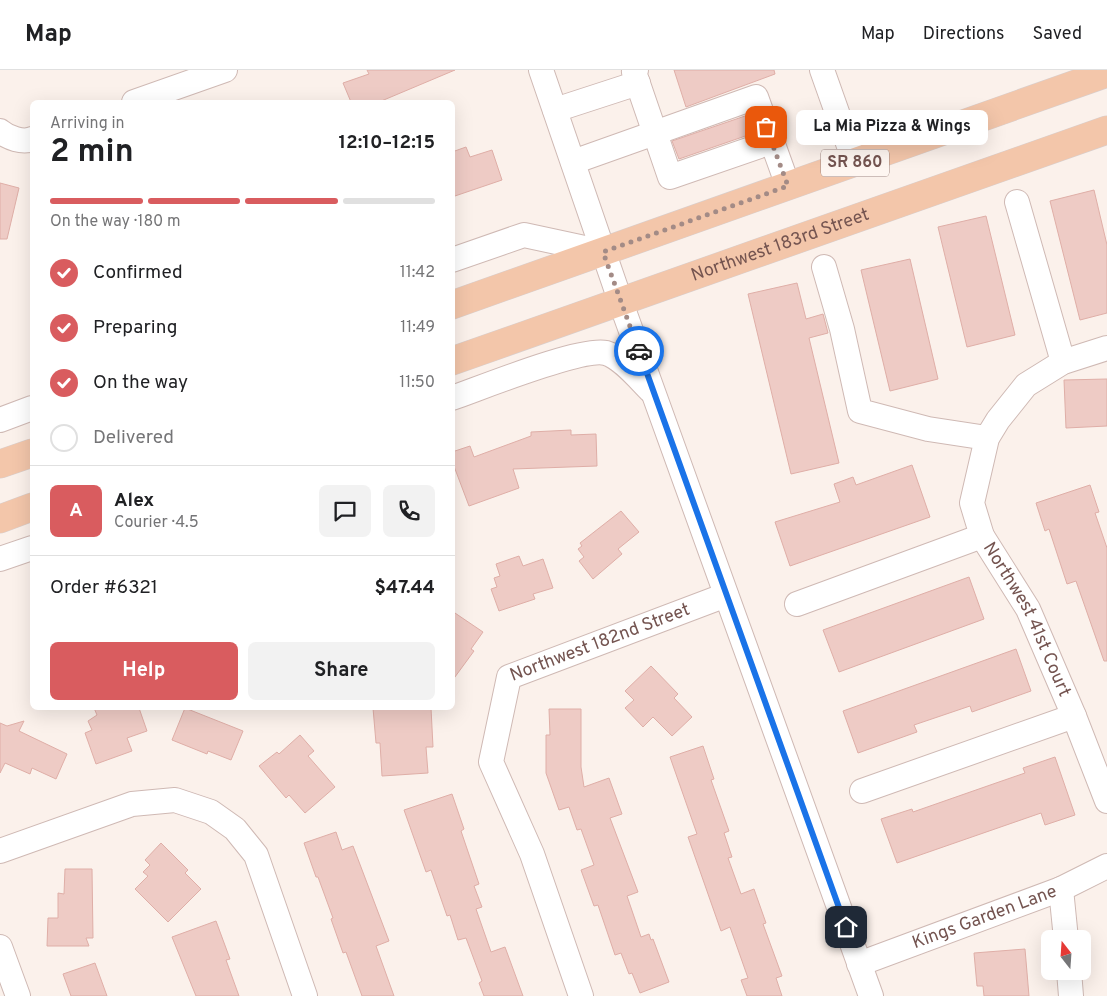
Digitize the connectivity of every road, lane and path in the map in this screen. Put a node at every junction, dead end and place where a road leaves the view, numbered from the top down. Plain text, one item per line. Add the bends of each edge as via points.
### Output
1 (225, 70) edge
2 (542, 70) edge
3 (822, 70) edge
4 (1107, 73) edge
5 (637, 76) edge
6 (140, 100) edge
7 (555, 110) junction
8 (1107, 130) edge
9 (0, 131) edge
10 (654, 132) junction
11 (30, 140) edge
12 (771, 142) junction
13 (573, 162) junction
14 (855, 163) junction
15 (788, 186) junction
16 (1017, 202) dead end
17 (603, 252) junction
18 (455, 259) edge
19 (824, 267) dead end
20 (621, 302) junction
21 (455, 304) edge
22 (1107, 348) edge
23 (455, 360) edge
24 (1063, 362) junction
25 (655, 395) junction
26 (455, 397) edge
27 (30, 409) edge
28 (0, 420) edge
29 (987, 438) junction
30 (30, 454) edge
31 (0, 464) edge
32 (30, 509) edge
33 (0, 519) edge
34 (982, 536) junction
35 (30, 549) edge
36 (0, 559) edge
37 (726, 594) junction
38 (796, 604) dead end
39 (1074, 716) junction
40 (862, 791) dead end
41 (1107, 801) edge
42 (0, 851) edge
43 (1107, 866) edge
44 (1061, 889) junction
45 (1065, 930) edge
46 (0, 947) edge
47 (859, 964) junction
48 (1070, 980) edge
49 (18, 996) edge
50 (305, 996) edge
51 (581, 996) edge
52 (871, 996) edge
53 (1072, 996) edge

1 - 6 street
2 - 7 street
3 - 14 street
4 - 14 main road, SR 860
5 - 7 street
5 - 10 street
7 - 13 street
8 - 20 main road, Northwest 183rd Street
9 - 11 street via 5,136 26,142
10 - 12 street via 670,177
10 - 12 street via 756,96
10 - 13 street
12 - 15 street
13 - 17 street
14 - 15 main road, SR 860
15 - 17 main road, SR 860
16 - 24 street
17 - 18 street via 524,235
17 - 20 street
17 - 21 main road, SR 860
19 - 29 street via 860,411 928,429
20 - 23 main road, Northwest 183rd Street
20 - 25 street
22 - 24 street, Northwest 41st Court
24 - 29 street, Northwest 41st Court via 1026,385
25 - 26 street via 606,353 567,358
25 - 37 street
27 - 28 street
29 - 34 street, Northwest 41st Court via 972,503
30 - 31 main road
32 - 33 main road
34 - 38 street
34 - 39 street, Northwest 41st Court via 1028,609
35 - 36 street
37 - 47 street
37 - 51 street, Northwest 182nd Street via 509,677 490,762 532,854
39 - 40 street
39 - 41 street, Northwest 41st Court
42 - 50 street via 132,804 175,800 211,812 235,828 256,856
43 - 44 street, Kings Garden Lane
44 - 45 street
44 - 47 street, Kings Garden Lane
46 - 49 street
47 - 52 street
48 - 53 street

